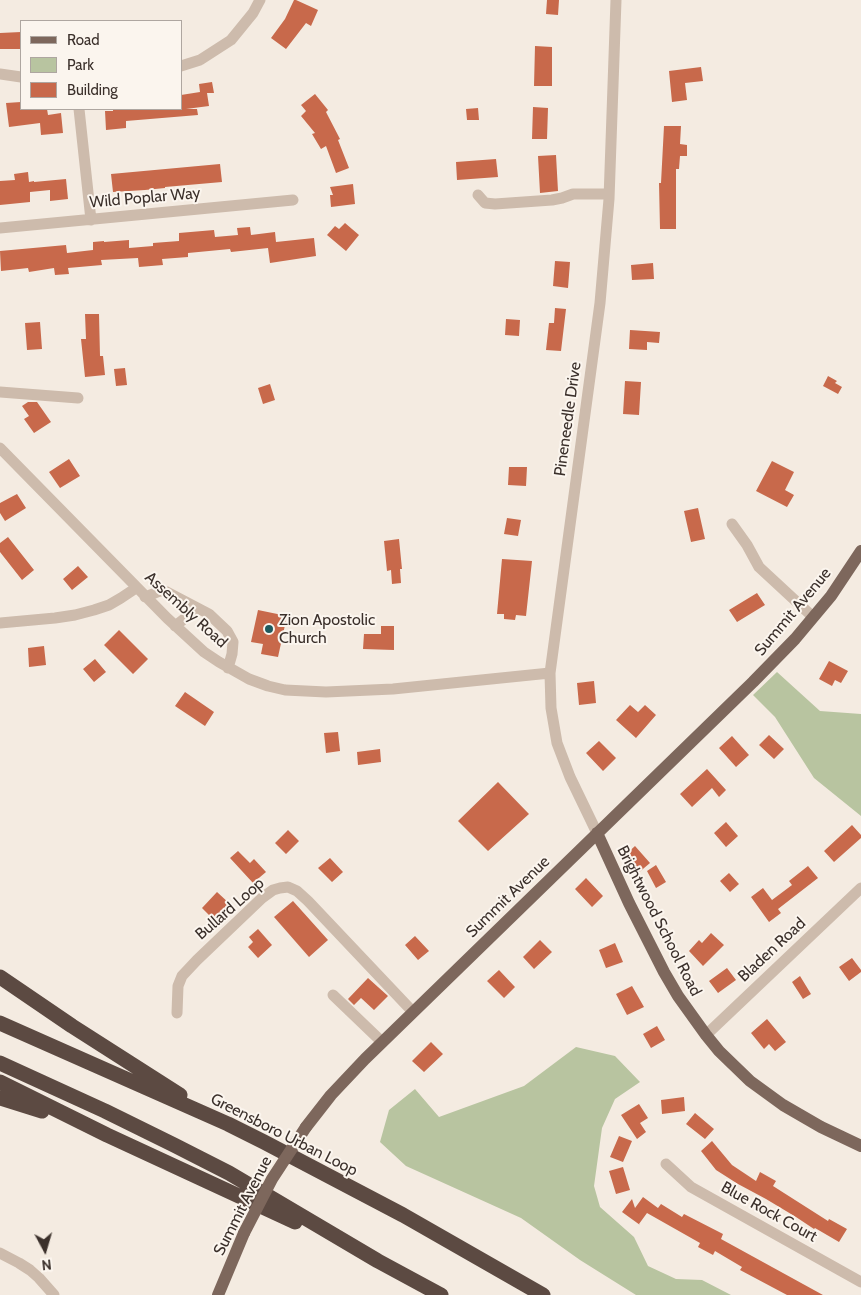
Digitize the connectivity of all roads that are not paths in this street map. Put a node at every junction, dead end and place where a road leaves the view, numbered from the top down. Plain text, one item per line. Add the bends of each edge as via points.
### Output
1 (260, 0) edge
2 (616, 0) edge
3 (182, 66) edge
4 (0, 74) edge
5 (20, 77) edge
6 (79, 110) edge
7 (609, 194) junction
8 (478, 195) dead end
9 (293, 200) dead end
10 (91, 220) junction
11 (0, 228) edge
12 (0, 392) edge
13 (78, 398) dead end
14 (0, 448) edge
15 (732, 524) dead end
16 (861, 551) edge
17 (136, 588) junction
18 (145, 597) junction
19 (197, 609) junction
20 (813, 617) junction
21 (0, 623) edge
22 (175, 626) junction
23 (228, 668) junction
24 (550, 673) junction
25 (597, 833) junction
26 (861, 888) edge
27 (0, 977) edge
28 (333, 995) dead end
29 (413, 1012) junction
30 (177, 1013) dead end
31 (0, 1023) edge
32 (706, 1035) junction
33 (382, 1042) junction
34 (0, 1063) edge
35 (0, 1082) edge
36 (0, 1098) edge
37 (228, 1124) junction
38 (107, 1135) junction
39 (861, 1146) edge
40 (666, 1164) dead end
41 (0, 1253) edge
42 (378, 1261) junction
43 (861, 1282) edge
44 (54, 1295) edge
45 (218, 1295) edge
46 (441, 1295) edge
47 (544, 1295) edge

1 - 3 street via 231,40 200,60
2 - 7 street, Pineneedle Drive
4 - 5 street
6 - 10 street
7 - 8 street via 573,194 552,200 494,204 485,204
7 - 24 street, Pineneedle Drive via 600,303
9 - 10 street, Wild Poplar Way
10 - 11 street, Wild Poplar Way
12 - 13 street
14 - 17 street, Assembly Road
15 - 20 street via 759,567
16 - 20 main road, Summit Avenue
17 - 18 street, Assembly Road
17 - 21 street via 109,604 75,615
18 - 19 street via 166,592
18 - 22 street, Assembly Road
19 - 22 street
19 - 23 street via 227,631 233,642
20 - 25 main road, Summit Avenue via 753,682
22 - 23 street, Assembly Road
23 - 24 street, Assembly Road via 268,686 326,692 393,689
24 - 25 street, Pineneedle Drive via 551,708 557,742
25 - 29 main road, Summit Avenue
25 - 32 main road, Brightwood School Road via 664,972
26 - 32 street, Bladen Road
27 - 37 highway
28 - 33 street
29 - 30 street, Bullard Loop via 308,901 288,887 273,890 262,898 182,976 178,986
29 - 33 main road, Summit Avenue
31 - 37 highway, Greensboro Urban Loop
32 - 39 main road, Brightwood School Road via 750,1081 783,1106
33 - 45 main road, Summit Avenue, bridge via 347,1077 306,1128 272,1179 244,1232
34 - 42 highway via 229,1173
35 - 38 highway
36 - 38 highway
37 - 47 highway, Greensboro Urban Loop via 386,1206
38 - 42 highway
40 - 43 street, Blue Rock Court via 691,1187
41 - 44 street via 30,1270
42 - 46 highway

